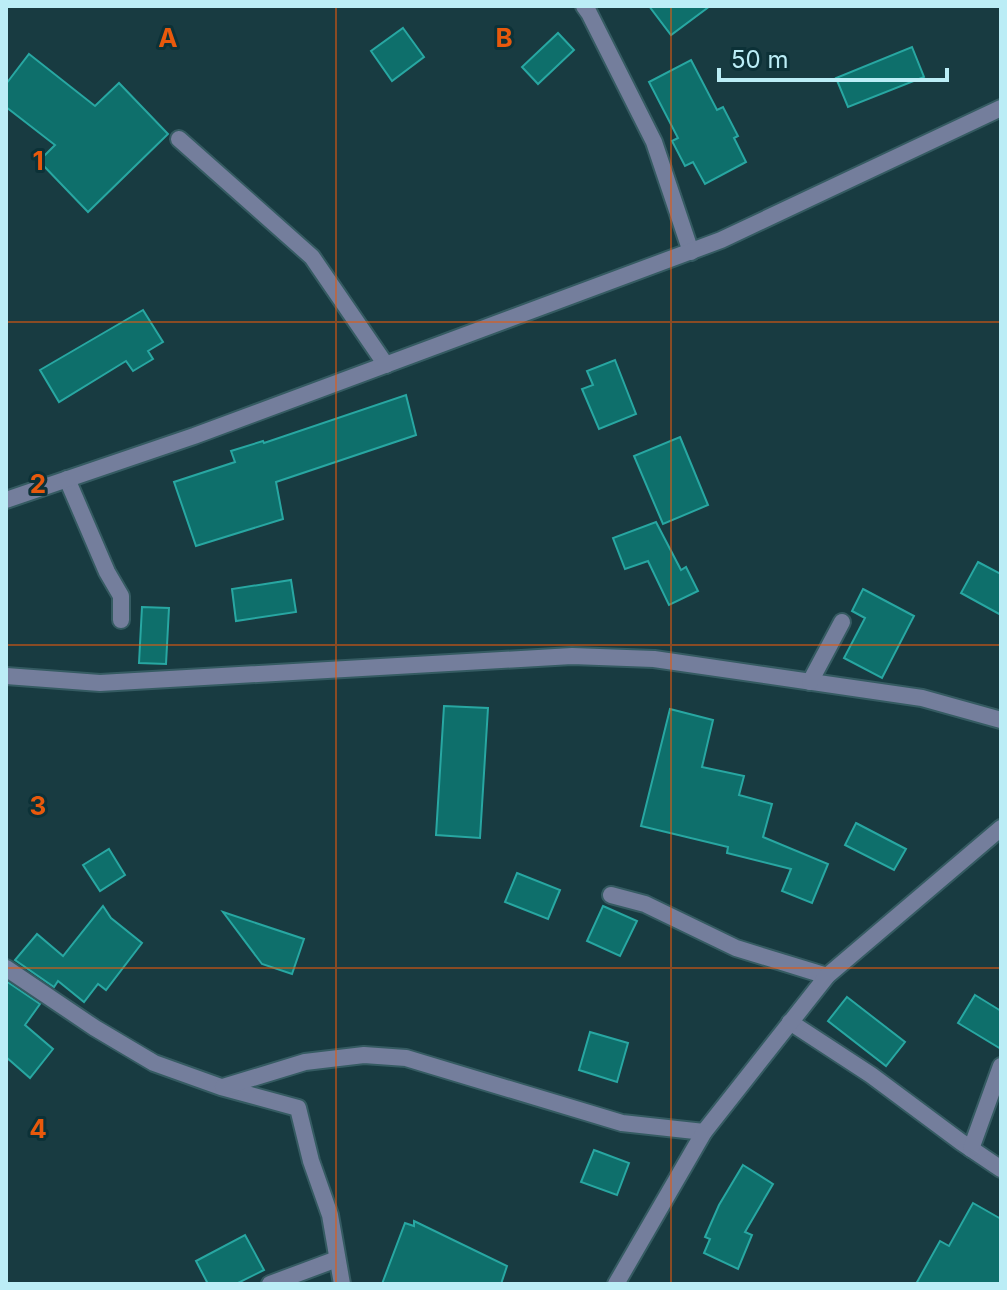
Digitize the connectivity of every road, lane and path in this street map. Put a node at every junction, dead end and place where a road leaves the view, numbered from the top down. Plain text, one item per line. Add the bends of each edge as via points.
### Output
1 (584, 6) edge
2 (1001, 108) edge
3 (179, 139) dead end
4 (691, 252) junction
5 (386, 365) junction
6 (67, 479) junction
7 (6, 500) edge
8 (121, 620) dead end
9 (842, 622) dead end
10 (6, 676) edge
11 (810, 682) junction
12 (1001, 720) edge
13 (1001, 828) edge
14 (611, 895) dead end
15 (6, 968) edge
16 (827, 976) junction
17 (790, 1022) junction
18 (1001, 1066) edge
19 (221, 1087) junction
20 (704, 1132) junction
21 (971, 1149) junction
22 (1001, 1169) edge
23 (337, 1259) junction
24 (270, 1284) edge
25 (342, 1284) edge
26 (616, 1284) edge

1 - 4 street via 654,142
2 - 4 street
3 - 5 street via 312,257
4 - 5 street
5 - 6 street
6 - 7 street
6 - 8 street via 121,596
9 - 11 street
10 - 11 street via 100,683 572,656 654,659
11 - 12 street via 922,698
13 - 16 street
14 - 16 street via 645,904 736,948
15 - 19 street via 154,1063
16 - 17 street
17 - 20 street
17 - 21 street
18 - 21 street
19 - 20 street via 305,1062 364,1055 406,1058 622,1123
19 - 23 street via 298,1108 330,1215
20 - 26 street
21 - 22 street
23 - 24 street
23 - 25 street

